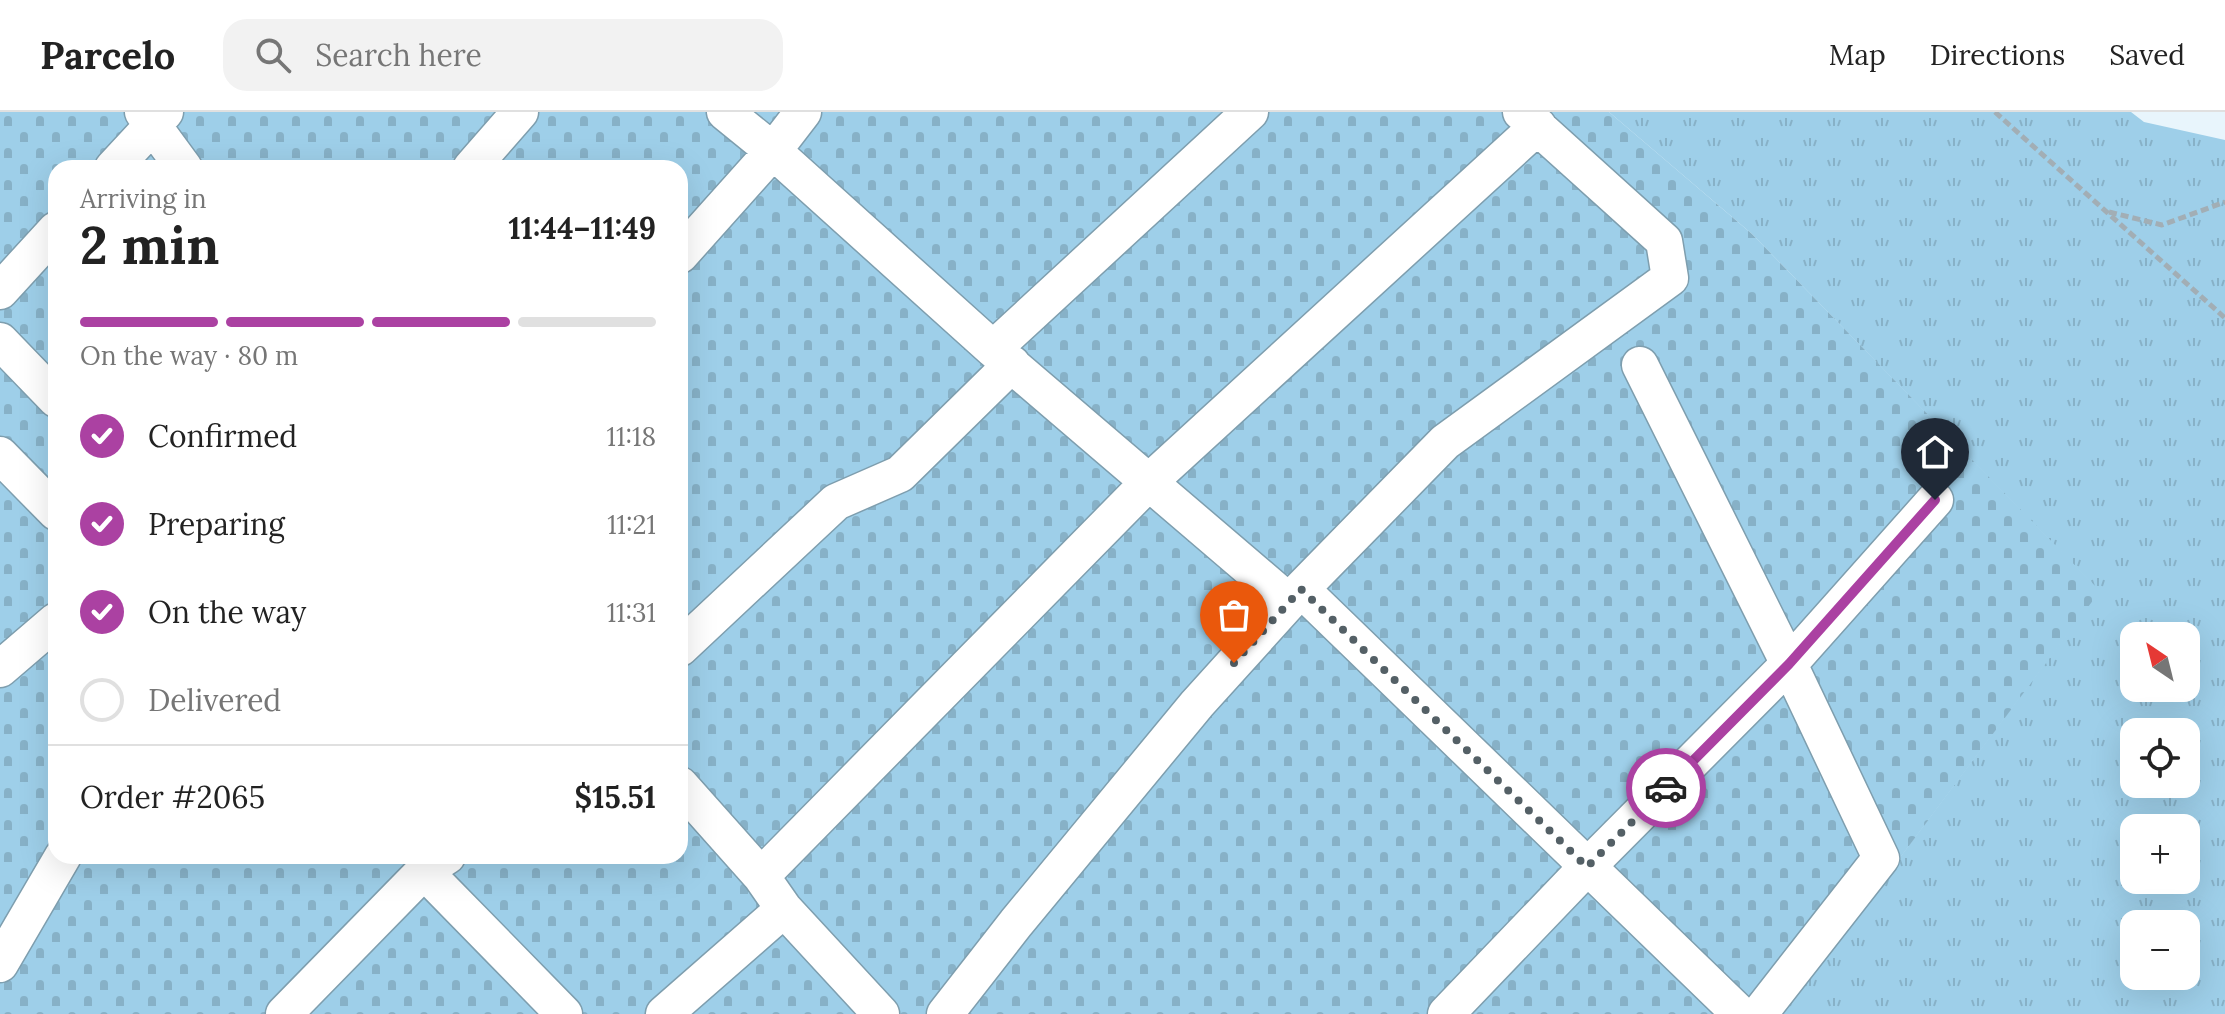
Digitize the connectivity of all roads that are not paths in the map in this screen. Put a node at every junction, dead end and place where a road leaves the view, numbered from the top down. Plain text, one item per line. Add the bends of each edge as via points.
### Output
1 (520, 112) edge
2 (725, 112) edge
3 (803, 112) edge
4 (1250, 112) edge
5 (153, 117) edge
6 (1530, 119) edge
7 (773, 151) junction
8 (119, 160) edge
9 (179, 160) edge
10 (478, 160) edge
11 (48, 239) edge
12 (688, 246) edge
13 (0, 291) edge
14 (0, 341) edge
15 (1002, 356) junction
16 (1640, 365) dead end
17 (48, 391) edge
18 (0, 455) edge
19 (1150, 481) junction
20 (1935, 500) dead end
21 (48, 504) edge
22 (1295, 596) junction
23 (48, 628) edge
24 (688, 641) edge
25 (1789, 664) junction
26 (0, 669) edge
27 (688, 794) edge
28 (58, 864) edge
29 (436, 864) edge
30 (1587, 867) junction
31 (761, 876) junction
32 (784, 909) junction
33 (0, 964) edge
34 (1739, 1012) edge
35 (284, 1014) edge
36 (564, 1014) edge
37 (664, 1014) edge
38 (881, 1014) edge
39 (945, 1014) edge
40 (1446, 1014) edge

1 - 10 lane
2 - 7 lane
3 - 7 lane
4 - 15 lane
5 - 8 lane
5 - 9 lane
6 - 19 lane
6 - 22 lane via 1664,241 1670,278 1445,442
7 - 12 lane
7 - 15 lane
11 - 13 lane
14 - 17 lane
15 - 19 lane
15 - 24 lane via 900,474 836,502
16 - 25 lane
18 - 21 lane
19 - 22 lane
19 - 31 lane
20 - 25 lane
22 - 30 lane
22 - 39 lane via 1197,704
23 - 26 lane
25 - 30 lane
25 - 34 lane via 1881,858
27 - 31 lane
28 - 33 lane
29 - 35 lane
29 - 36 lane
30 - 34 lane
30 - 40 lane
31 - 32 lane
32 - 37 lane
32 - 38 lane

